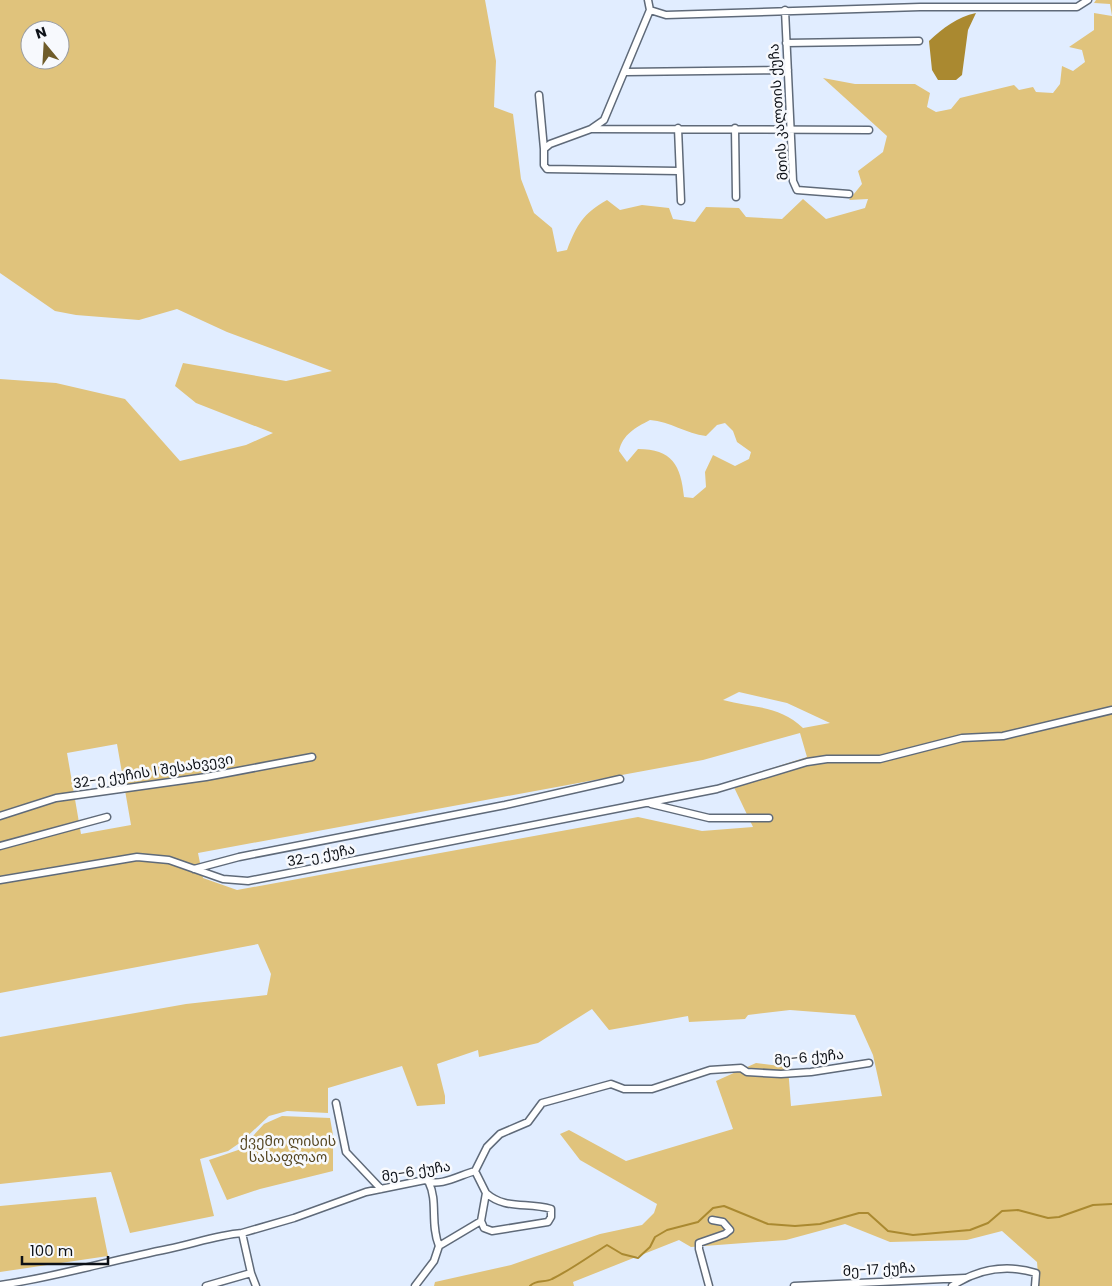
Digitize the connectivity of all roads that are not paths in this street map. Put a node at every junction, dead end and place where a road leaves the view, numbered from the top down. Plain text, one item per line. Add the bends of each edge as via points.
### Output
1 (648, 0) edge
2 (1088, 0) edge
3 (650, 10) junction
4 (785, 10) junction
5 (919, 41) dead end
6 (786, 43) junction
7 (788, 70) junction
8 (626, 72) junction
9 (539, 94) dead end
10 (678, 128) junction
11 (736, 128) junction
12 (791, 128) junction
13 (591, 129) junction
14 (869, 130) dead end
15 (544, 149) junction
16 (678, 171) junction
17 (849, 194) dead end
18 (736, 197) dead end
19 (681, 201) dead end
20 (1112, 710) edge
21 (312, 757) dead end
22 (620, 779) dead end
23 (647, 803) junction
24 (0, 816) edge
25 (107, 817) dead end
26 (769, 818) dead end
27 (0, 846) edge
28 (193, 870) junction
29 (0, 880) edge
30 (869, 1063) dead end
31 (336, 1103) dead end
32 (475, 1171) junction
33 (429, 1183) junction
34 (381, 1189) junction
35 (486, 1193) junction
36 (712, 1220) dead end
37 (481, 1221) junction
38 (242, 1233) junction
39 (439, 1246) junction
40 (252, 1273) junction
41 (965, 1278) junction
42 (0, 1285) edge
43 (206, 1286) edge
44 (256, 1286) edge
45 (415, 1286) edge
46 (709, 1286) edge
47 (794, 1286) edge
48 (952, 1286) edge
49 (1035, 1286) edge

1 - 3 street
2 - 4 street via 1078,7 1066,8
3 - 4 street via 666,15
3 - 8 street
4 - 6 street, მთის კალთის ქუჩა
5 - 6 street
6 - 7 street, მთის კალთის ქუჩა
7 - 8 street
7 - 12 street, მთის კალთის ქუჩა
8 - 13 street via 604,120
9 - 15 street
10 - 11 street
10 - 13 street
10 - 16 street
11 - 12 street
11 - 18 street
12 - 14 street
12 - 17 street, მთის კალთის ქუჩა via 793,181 797,190
13 - 15 street
15 - 16 street via 547,169
16 - 19 street
20 - 23 street, 32-ე ქუჩა via 1003,736 962,738 880,759 807,762 717,789
21 - 24 street, 32-ე ქუჩის I შესახვევი via 206,777 56,798
22 - 28 street via 238,857
23 - 26 street via 708,818
23 - 28 street, 32-ე ქუჩა via 248,881 223,879
25 - 27 street
28 - 29 street, 32-ე ქუჩა via 168,860 137,857
30 - 32 street, მე-6 ქუჩა via 781,1074 747,1072 741,1068 710,1070 652,1089 624,1089 611,1084 542,1103 528,1122 507,1130 488,1147
31 - 34 street via 346,1152
32 - 33 street, მე-6 ქუჩა
32 - 35 street
33 - 34 street, მე-6 ქუჩა via 425,1180
33 - 39 street via 433,1190 434,1234
34 - 38 street, მე-6 ქუჩა
35 - 37 street
35 - 37 street via 496,1202 550,1210 551,1217 548,1222 492,1231 484,1228
36 - 46 street via 723,1222 730,1230 699,1243
37 - 39 street
38 - 40 street
38 - 42 street, მე-6 ქუჩა via 225,1234
39 - 45 street via 434,1261
40 - 43 street
40 - 44 street
41 - 47 street, მე-17 ქუჩა
41 - 48 street
41 - 49 street via 986,1270 1005,1268 1036,1273

